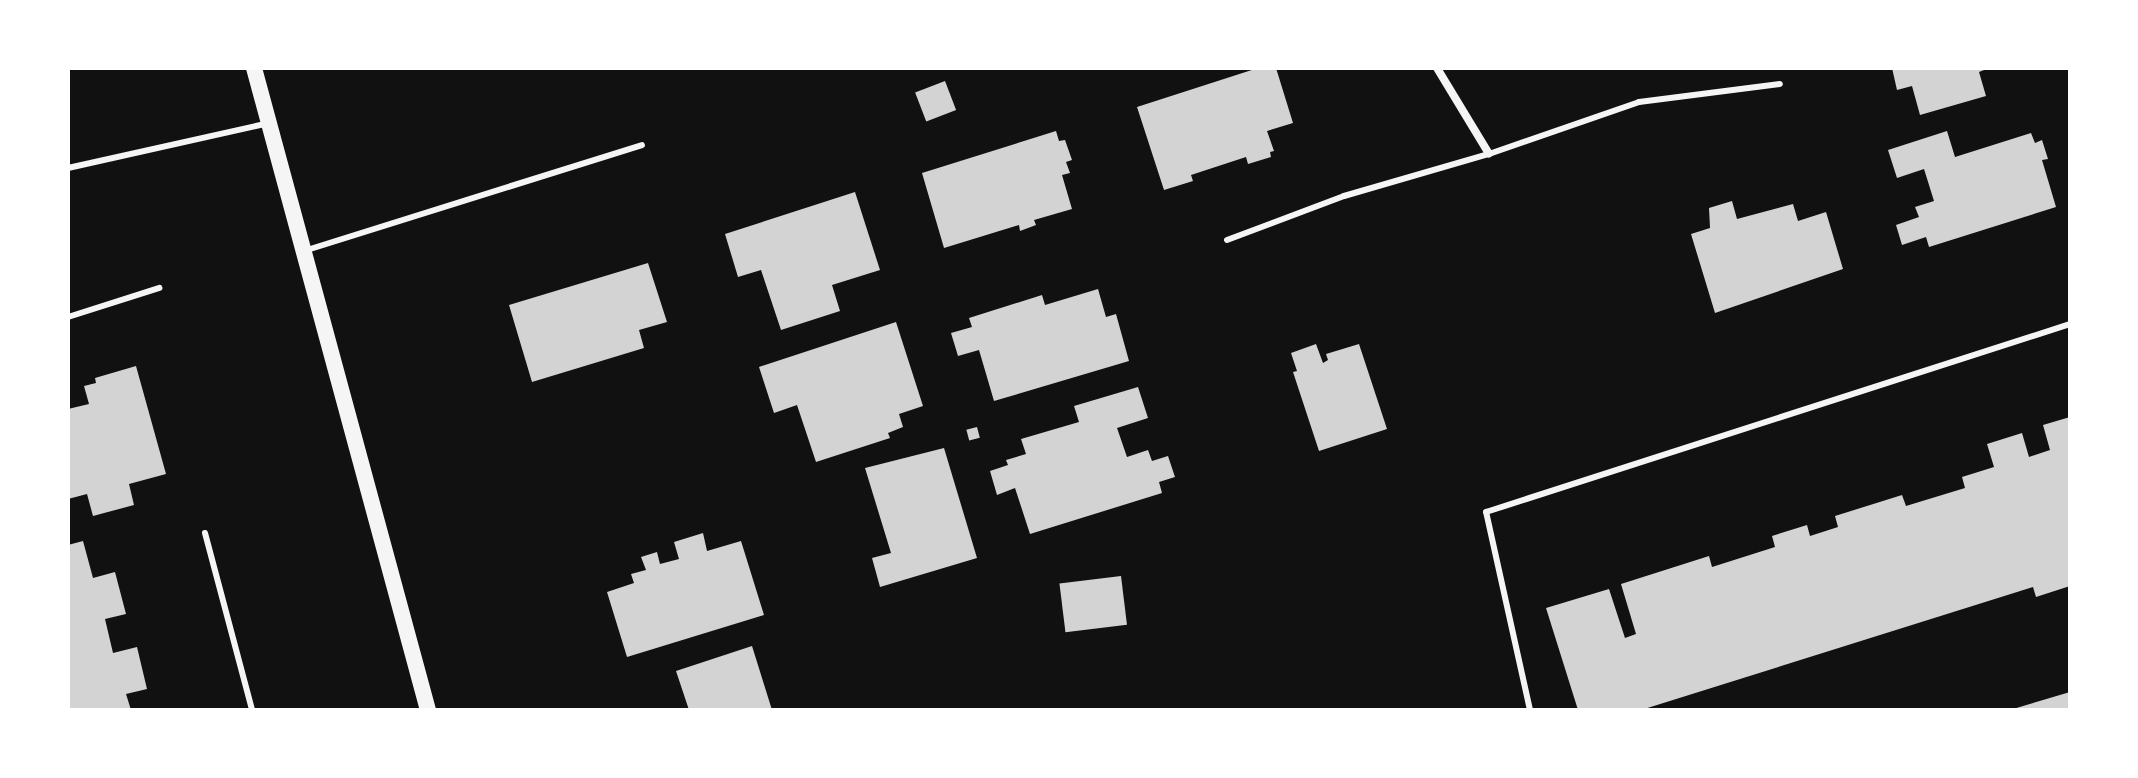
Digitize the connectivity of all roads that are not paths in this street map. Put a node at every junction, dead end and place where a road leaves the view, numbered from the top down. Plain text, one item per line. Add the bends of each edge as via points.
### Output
1 (254, 68) edge
2 (1437, 68) edge
3 (1780, 84) dead end
4 (269, 123) junction
5 (642, 145) dead end
6 (1489, 154) junction
7 (68, 168) edge
8 (1227, 240) dead end
9 (303, 251) junction
10 (159, 288) dead end
11 (68, 317) edge
12 (2070, 324) edge
13 (205, 533) dead end
14 (252, 710) edge
15 (428, 710) edge
16 (1530, 710) edge

1 - 4 main road
2 - 6 street
3 - 6 lane via 1639,102
4 - 7 lane
4 - 9 main road
5 - 9 lane
6 - 8 lane via 1344,196
9 - 15 main road
10 - 11 lane
12 - 16 lane via 1486,512
13 - 14 lane

